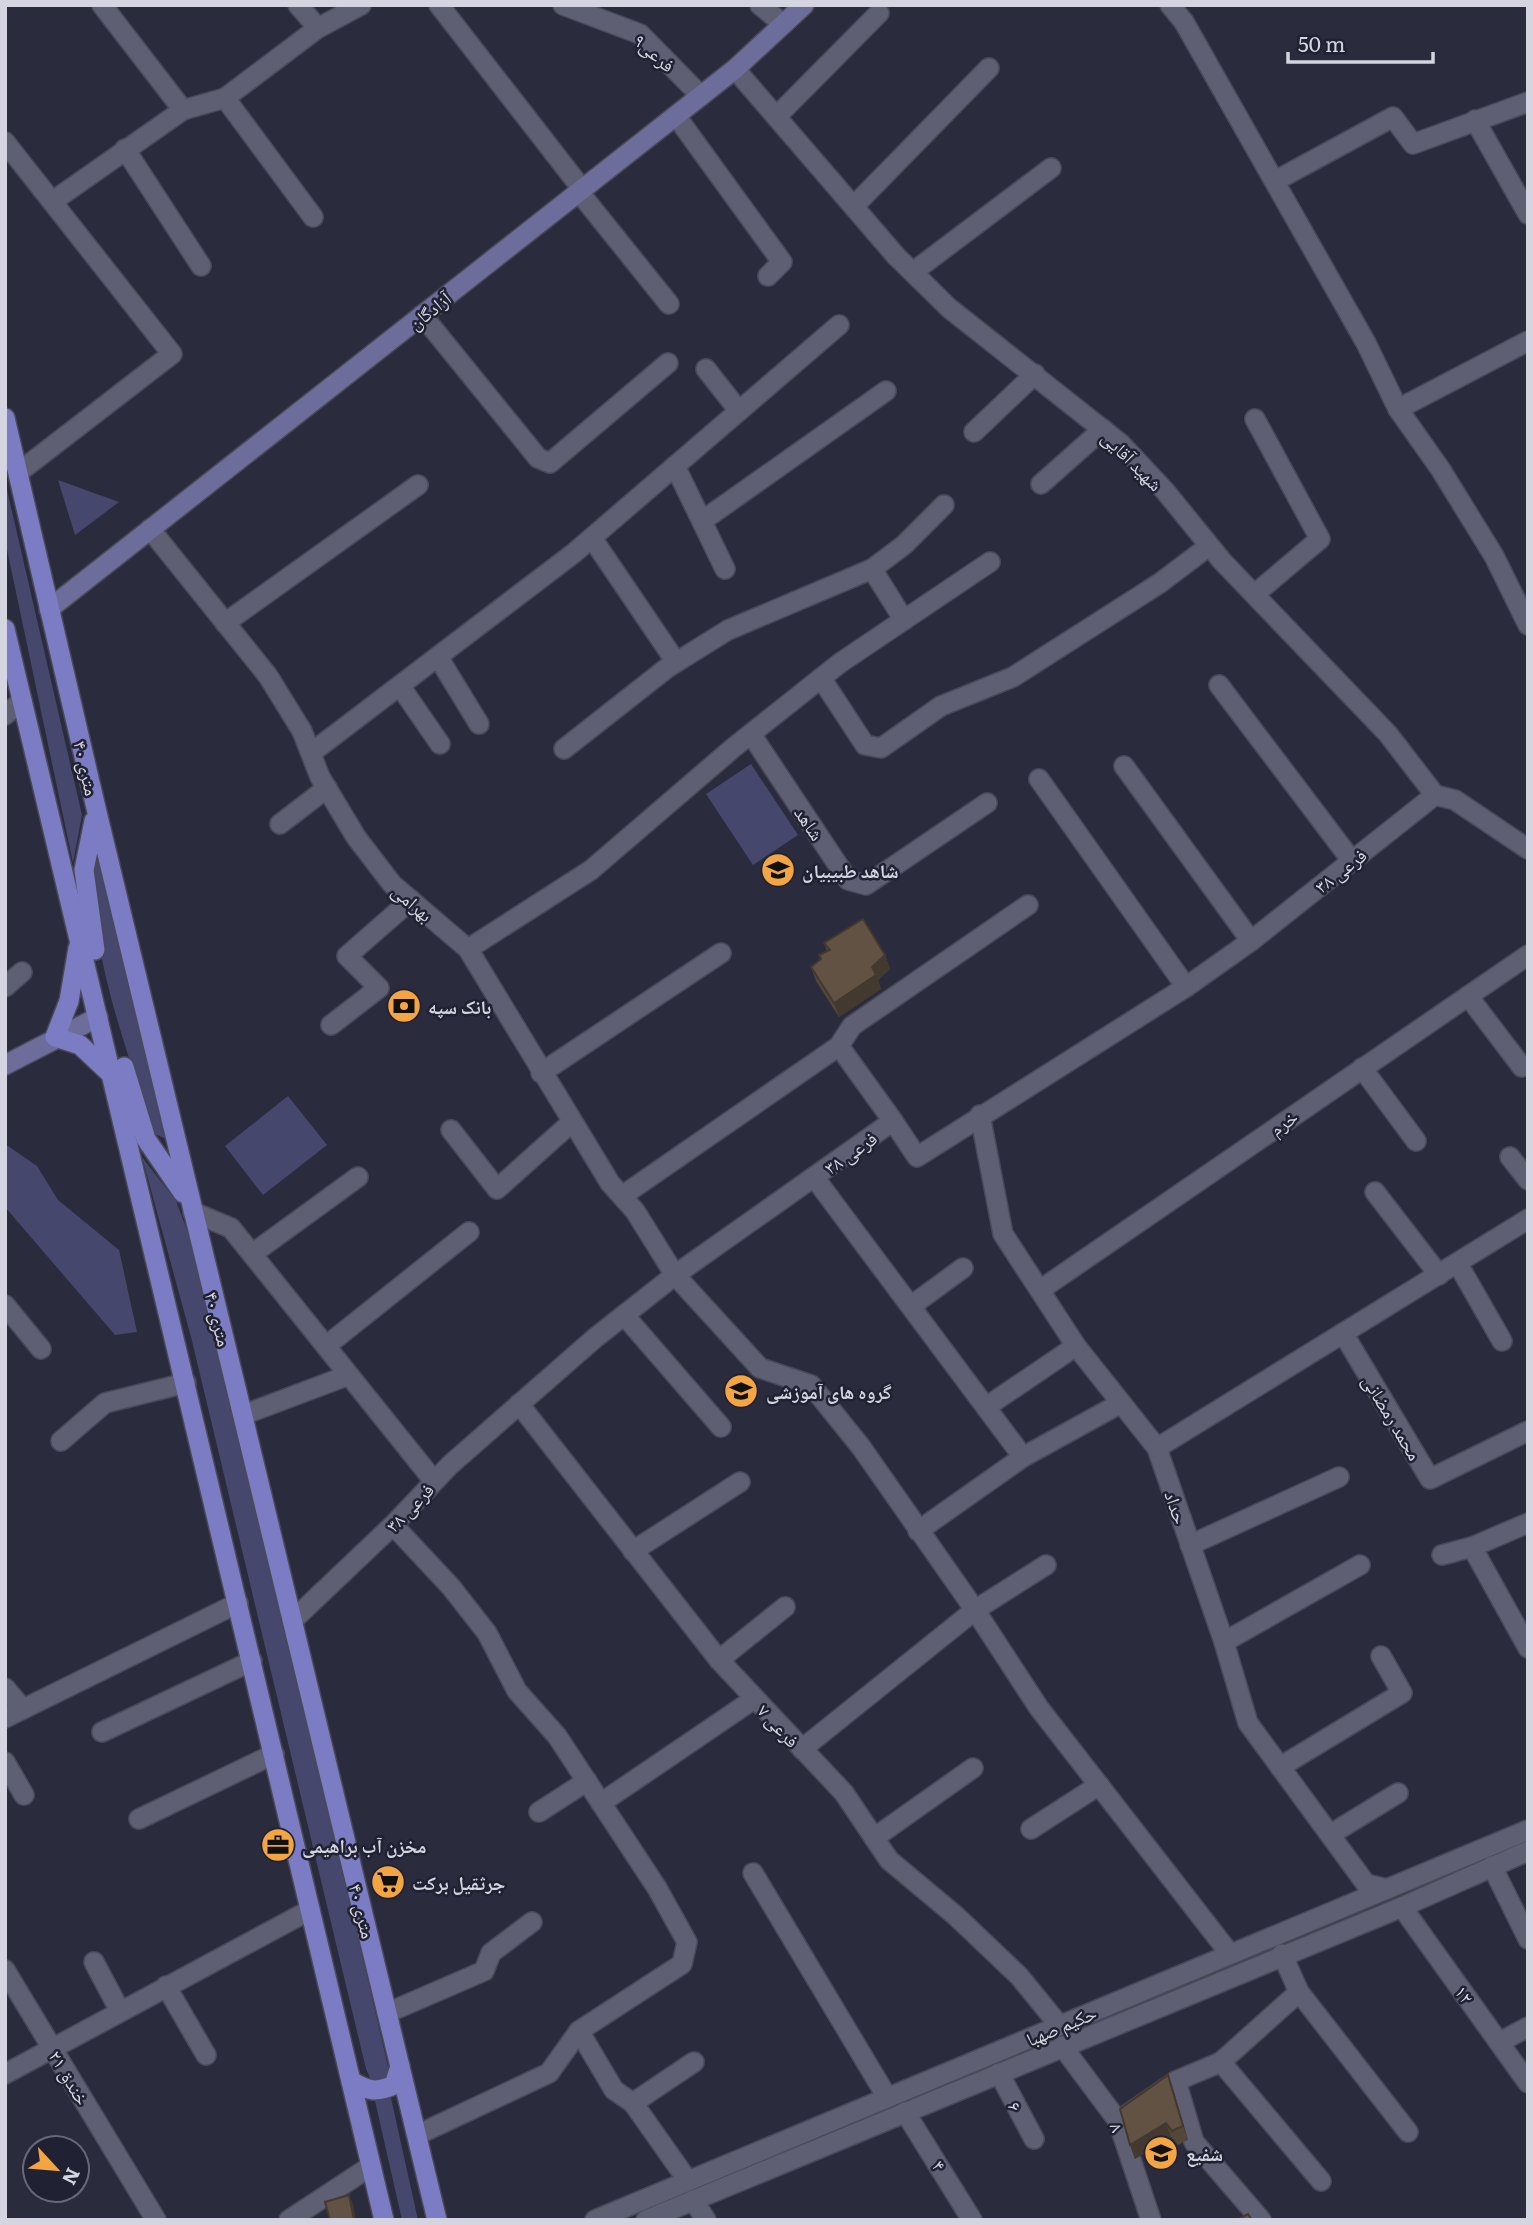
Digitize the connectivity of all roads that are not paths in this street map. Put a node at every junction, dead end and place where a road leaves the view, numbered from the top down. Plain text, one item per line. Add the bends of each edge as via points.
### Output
1 (102, 5) edge
2 (298, 5) edge
3 (361, 5) edge
4 (439, 5) edge
5 (563, 5) edge
6 (760, 5) edge
7 (804, 5) edge
8 (1170, 5) edge
9 (879, 13) dead end
10 (783, 24) junction
11 (318, 28) junction
12 (989, 68) dead end
13 (736, 69) junction
14 (701, 96) junction
15 (225, 98) junction
16 (1528, 102) edge
17 (183, 110) junction
18 (676, 116) junction
19 (777, 116) junction
20 (1475, 120) junction
21 (5, 142) edge
22 (125, 149) junction
23 (1051, 168) dead end
24 (1275, 181) junction
25 (580, 191) junction
26 (53, 201) junction
27 (855, 205) junction
28 (1528, 214) edge
29 (313, 217) dead end
30 (201, 266) dead end
31 (913, 272) junction
32 (768, 276) dead end
33 (668, 304) dead end
34 (422, 315) junction
35 (839, 325) dead end
36 (1528, 341) edge
37 (668, 363) dead end
38 (706, 369) dead end
39 (1035, 373) junction
40 (886, 391) dead end
41 (1398, 409) junction
42 (739, 411) junction
43 (5, 418) edge
44 (1255, 419) dead end
45 (1103, 429) junction
46 (974, 432) dead end
47 (675, 466) junction
48 (19, 472) junction
49 (1041, 484) dead end
50 (418, 485) dead end
51 (944, 505) dead end
52 (702, 521) junction
53 (150, 529) junction
54 (592, 538) junction
55 (1209, 546) junction
56 (990, 562) dead end
57 (725, 569) dead end
58 (872, 569) junction
59 (1255, 594) junction
60 (48, 609) junction
61 (904, 620) junction
62 (225, 623) junction
63 (1528, 625) edge
64 (5, 629) edge
65 (438, 657) junction
66 (676, 662) junction
67 (821, 678) junction
68 (1219, 685) dead end
69 (400, 686) junction
70 (22, 701) junction
71 (5, 715) edge
72 (479, 724) dead end
73 (751, 734) junction
74 (440, 744) dead end
75 (564, 749) dead end
76 (311, 754) junction
77 (1124, 766) dead end
78 (1039, 779) dead end
79 (327, 788) junction
80 (1436, 795) junction
81 (987, 803) dead end
82 (96, 808) junction
83 (280, 824) dead end
84 (1528, 849) edge
85 (1352, 861) junction
86 (411, 900) junction
87 (1028, 905) dead end
88 (79, 937) junction
89 (1251, 941) junction
90 (468, 949) junction
91 (721, 953) dead end
92 (1528, 955) edge
93 (22, 972) dead end
94 (1186, 987) junction
95 (5, 988) edge
96 (1468, 996) junction
97 (98, 1017) junction
98 (331, 1025) dead end
99 (55, 1037) junction
100 (839, 1046) junction
101 (5, 1065) edge
102 (1522, 1067) dead end
103 (1362, 1068) junction
104 (541, 1073) junction
105 (113, 1077) junction
106 (980, 1115) junction
107 (893, 1121) junction
108 (572, 1122) junction
109 (451, 1130) dead end
110 (1416, 1141) dead end
111 (1510, 1157) dead end
112 (358, 1177) dead end
113 (814, 1177) junction
114 (1528, 1180) edge
115 (1374, 1192) dead end
116 (622, 1196) junction
117 (193, 1212) junction
118 (1525, 1228) edge
119 (469, 1232) dead end
120 (252, 1254) junction
121 (1458, 1264) junction
122 (963, 1268) dead end
123 (675, 1275) junction
124 (1439, 1275) junction
125 (1040, 1290) junction
126 (5, 1305) edge
127 (911, 1306) junction
128 (624, 1315) junction
129 (1343, 1334) junction
130 (1502, 1341) dead end
131 (326, 1346) junction
132 (1076, 1346) junction
133 (41, 1349) dead end
134 (349, 1375) junction
135 (186, 1383) junction
136 (1121, 1402) junction
137 (519, 1405) junction
138 (986, 1407) junction
139 (243, 1415) junction
140 (721, 1427) dead end
141 (1528, 1431) edge
142 (61, 1441) dead end
143 (1157, 1448) junction
144 (1023, 1457) junction
145 (1339, 1477) dead end
146 (435, 1482) junction
147 (740, 1482) dead end
148 (1528, 1523) edge
149 (393, 1525) junction
150 (918, 1531) junction
151 (1191, 1545) junction
152 (1472, 1547) junction
153 (634, 1551) junction
154 (1442, 1555) dead end
155 (1046, 1565) dead end
156 (1360, 1565) dead end
157 (238, 1603) junction
158 (785, 1607) dead end
159 (975, 1610) junction
160 (292, 1621) junction
161 (1224, 1642) junction
162 (1526, 1642) edge
163 (1381, 1656) dead end
164 (719, 1660) junction
165 (251, 1661) junction
166 (5, 1688) edge
167 (754, 1699) junction
168 (23, 1709) junction
169 (5, 1718) edge
170 (102, 1732) dead end
171 (802, 1749) junction
172 (274, 1754) junction
173 (5, 1762) edge
174 (1279, 1767) junction
175 (973, 1768) dead end
176 (587, 1781) junction
177 (1099, 1784) junction
178 (1398, 1793) dead end
179 (24, 1795) dead end
180 (601, 1803) junction
181 (539, 1812) dead end
182 (139, 1819) dead end
183 (1031, 1829) dead end
184 (1528, 1830) edge
185 (1331, 1834) junction
186 (874, 1838) junction
187 (1528, 1851) edge
188 (1492, 1866) junction
189 (752, 1873) dead end
190 (1387, 1889) junction
191 (1402, 1907) junction
192 (310, 1910) junction
193 (532, 1922) dead end
194 (1528, 1939) edge
195 (1230, 1954) junction
196 (1282, 1954) junction
197 (94, 1962) dead end
198 (5, 1970) edge
199 (166, 1986) junction
200 (1299, 1992) junction
201 (120, 2011) junction
202 (387, 2013) junction
203 (1059, 2025) junction
204 (1528, 2027) edge
205 (579, 2031) junction
206 (1500, 2042) junction
207 (1062, 2046) junction
208 (52, 2047) junction
209 (206, 2055) dead end
210 (694, 2062) dead end
211 (1221, 2062) junction
212 (400, 2066) junction
213 (999, 2073) junction
214 (5, 2074) edge
215 (351, 2081) junction
216 (1176, 2081) junction
217 (1528, 2082) edge
218 (887, 2097) junction
219 (634, 2103) junction
220 (905, 2112) junction
221 (1118, 2121) junction
222 (1408, 2132) dead end
223 (417, 2135) junction
224 (1034, 2139) dead end
225 (371, 2166) junction
226 (688, 2181) junction
227 (1321, 2181) dead end
228 (693, 2200) junction
229 (438, 2219) edge
230 (156, 2220) edge
231 (289, 2220) edge
232 (384, 2220) edge
233 (595, 2220) edge
234 (646, 2220) edge
235 (706, 2220) edge
236 (972, 2220) edge
237 (1151, 2220) edge
238 (1261, 2220) edge

1 - 17 street
2 - 11 street
3 - 11 street
4 - 25 street
5 - 14 street, فرعی۹ via 640,34
6 - 10 street
7 - 10 main road, آزادگان
8 - 24 street
9 - 19 street
10 - 13 main road, آزادگان
11 - 15 street
12 - 27 street
13 - 14 main road, آزادگان
13 - 19 street, شهید آقایی
14 - 18 main road, آزادگان
15 - 17 street
15 - 29 street
16 - 20 street
17 - 22 street
18 - 25 main road, آزادگان
18 - 32 street via 782,262
19 - 27 street, شهید آقایی
20 - 24 street via 1413,144 1393,117
20 - 28 street
21 - 26 street
22 - 26 street
22 - 30 street
23 - 31 street
24 - 41 street
25 - 33 street
25 - 34 main road, آزادگان
26 - 48 street via 172,354
27 - 31 street, شهید آقایی
31 - 39 street, شهید آقایی via 949,308
34 - 37 street via 538,458 550,463
34 - 53 main road, آزادگان
35 - 42 street
36 - 41 street
38 - 42 street
39 - 45 street, شهید آقایی
39 - 46 street
40 - 52 street
41 - 63 street via 1494,556
42 - 47 street
43 - 48 main road, ۴۰ متری
44 - 59 street via 1320,539
45 - 49 street
45 - 55 street, شهید آقایی via 1165,491
47 - 52 street
47 - 54 street
48 - 60 main road, ۴۰ متری
50 - 62 street
51 - 58 street
52 - 57 street
53 - 60 main road, آزادگان
53 - 62 street, بهرامی
54 - 65 street
54 - 66 street
55 - 59 street, شهید آقایی
55 - 67 street via 1160,583 1013,677 942,706 881,748 865,745
56 - 61 street
58 - 61 street
58 - 66 street via 728,630
59 - 80 street, شهید آقایی via 1388,734
60 - 82 main road, ۴۰ متری
61 - 67 street
62 - 76 street, بهرامی via 268,676
64 - 70 main road
65 - 69 street
65 - 72 street
66 - 75 street
67 - 73 street
68 - 85 street
69 - 74 street
69 - 76 street
70 - 71 street
70 - 88 main road
73 - 81 street, شاهد via 848,880 857,883 866,885
73 - 90 street via 591,870
76 - 79 street, بهرامی
77 - 89 street
78 - 94 street
79 - 83 street
79 - 86 street, بهرامی via 356,837 392,884
80 - 84 street, شهید آقایی via 1455,800
80 - 85 street, فرعی ۳۸
82 - 97 main road via 84,870 91,933 107,1000
82 - 117 main road, ۴۰ متری
85 - 89 street, فرعی ۳۸
86 - 90 street, بهرامی
86 - 98 street via 347,956 379,988
87 - 100 street via 852,1026
88 - 97 main road
88 - 99 main road via 69,1001
89 - 94 street, فرعی ۳۸
90 - 104 street, بهرامی
91 - 104 street
92 - 96 street, خرم
93 - 95 street
94 - 106 street, فرعی ۳۸
96 - 102 street
96 - 103 street, خرم
97 - 99 main road
97 - 105 main road
97 - 117 main road via 116,1036 146,1139 176,1179
99 - 101 main road
99 - 105 main road via 80,1045
100 - 107 street
100 - 116 street
103 - 110 street
103 - 125 street, خرم
104 - 108 street, بهرامی
105 - 135 main road
106 - 107 street, فرعی ۳۸ via 917,1157
106 - 125 street, حداد via 1003,1234
107 - 113 street, فرعی ۳۸
108 - 109 street via 498,1189
108 - 116 street, بهرامی
111 - 114 street
112 - 120 street
113 - 123 street, فرعی ۳۸
113 - 127 street
115 - 124 street
116 - 123 street, بهرامی
117 - 120 street via 231,1228
117 - 139 main road, ۴۰ متری
118 - 121 street
119 - 131 street
120 - 131 street
121 - 124 street
121 - 130 street
122 - 127 street
123 - 128 street, فرعی ۳۸
123 - 150 street, بهرامی via 760,1368 811,1385 861,1447
124 - 129 street
125 - 132 street, حداد
126 - 133 street
127 - 138 street
128 - 137 street, فرعی ۳۸
128 - 140 street
129 - 141 street, محمد رمضانی via 1430,1479
129 - 143 street
131 - 134 street
132 - 136 street, حداد
132 - 138 street
134 - 139 street
134 - 146 street
135 - 142 street via 105,1403
135 - 157 main road
136 - 143 street, حداد
136 - 144 street
137 - 146 street, فرعی ۳۸
137 - 153 street, فرعی ۷
138 - 144 street
139 - 160 main road, ۴۰ متری
143 - 151 street, حداد
144 - 150 street
145 - 151 street
146 - 149 street, فرعی ۳۸
147 - 153 street
148 - 152 street
149 - 160 street, فرعی ۳۸
149 - 176 street via 487,1633 517,1691 557,1736
150 - 159 street, بهرامی
151 - 161 street, حداد
152 - 154 street
152 - 162 street
153 - 164 street, فرعی ۷
155 - 159 street
156 - 161 street
157 - 165 main road
157 - 168 street
158 - 164 street
159 - 171 street
159 - 177 street, بهرامی via 1039,1709
160 - 202 main road, ۴۰ متری
161 - 174 street, حداد via 1248,1723
163 - 174 street via 1402,1693
164 - 167 street, فرعی ۷
165 - 170 street
165 - 172 main road
166 - 168 street
167 - 171 street, فرعی ۷
167 - 180 street
168 - 169 street
171 - 186 street, فرعی ۷ via 844,1793
172 - 182 street
172 - 192 main road
173 - 179 street
174 - 185 street, حداد
175 - 186 street
176 - 180 street
176 - 181 street
177 - 183 street
177 - 195 street, بهرامی
178 - 185 street
180 - 205 street via 687,1942 682,1964
184 - 190 street, حکیم صهبا
185 - 190 street, حداد via 1366,1884
186 - 203 street, فرعی ۷ via 889,1860 1019,1976
187 - 188 street, حکیم صهبا
188 - 191 street, حکیم صهبا
188 - 194 street
189 - 218 street
190 - 191 street, ۱۲
190 - 195 street, حکیم صهبا
191 - 196 street, حکیم صهبا
191 - 206 street, ۱۲
192 - 199 street
192 - 215 main road
193 - 202 street via 491,1953 484,1970
195 - 203 street, حکیم صهبا
196 - 200 street
196 - 207 street, حکیم صهبا
197 - 201 street
198 - 208 street, ۲۱ خندق
199 - 201 street
199 - 209 street
200 - 211 street
200 - 222 street
201 - 208 street
202 - 212 main road, ۴۰ متری
203 - 218 street, حکیم صهبا
204 - 206 street
205 - 219 street via 614,2090
205 - 223 street via 548,2073
206 - 217 street, ۱۲
207 - 213 street, حکیم صهبا
207 - 221 street, ۸
208 - 214 street
208 - 230 street, ۲۱ خندق
210 - 219 street
211 - 216 street
211 - 227 street
212 - 215 main road via 394,2085 382,2091 368,2091
212 - 223 main road, ۴۰ متری
213 - 220 street, حکیم صهبا
213 - 224 street, ۶
215 - 225 main road
216 - 221 street
216 - 238 street via 1194,2142
218 - 226 street, حکیم صهبا
219 - 226 street
220 - 228 street, حکیم صهبا
220 - 236 street, ۴
221 - 237 street, ۸
223 - 229 main road, ۴۰ متری
225 - 231 street
225 - 232 main road
226 - 233 street, حکیم صهبا
228 - 234 street, حکیم صهبا
228 - 235 street

